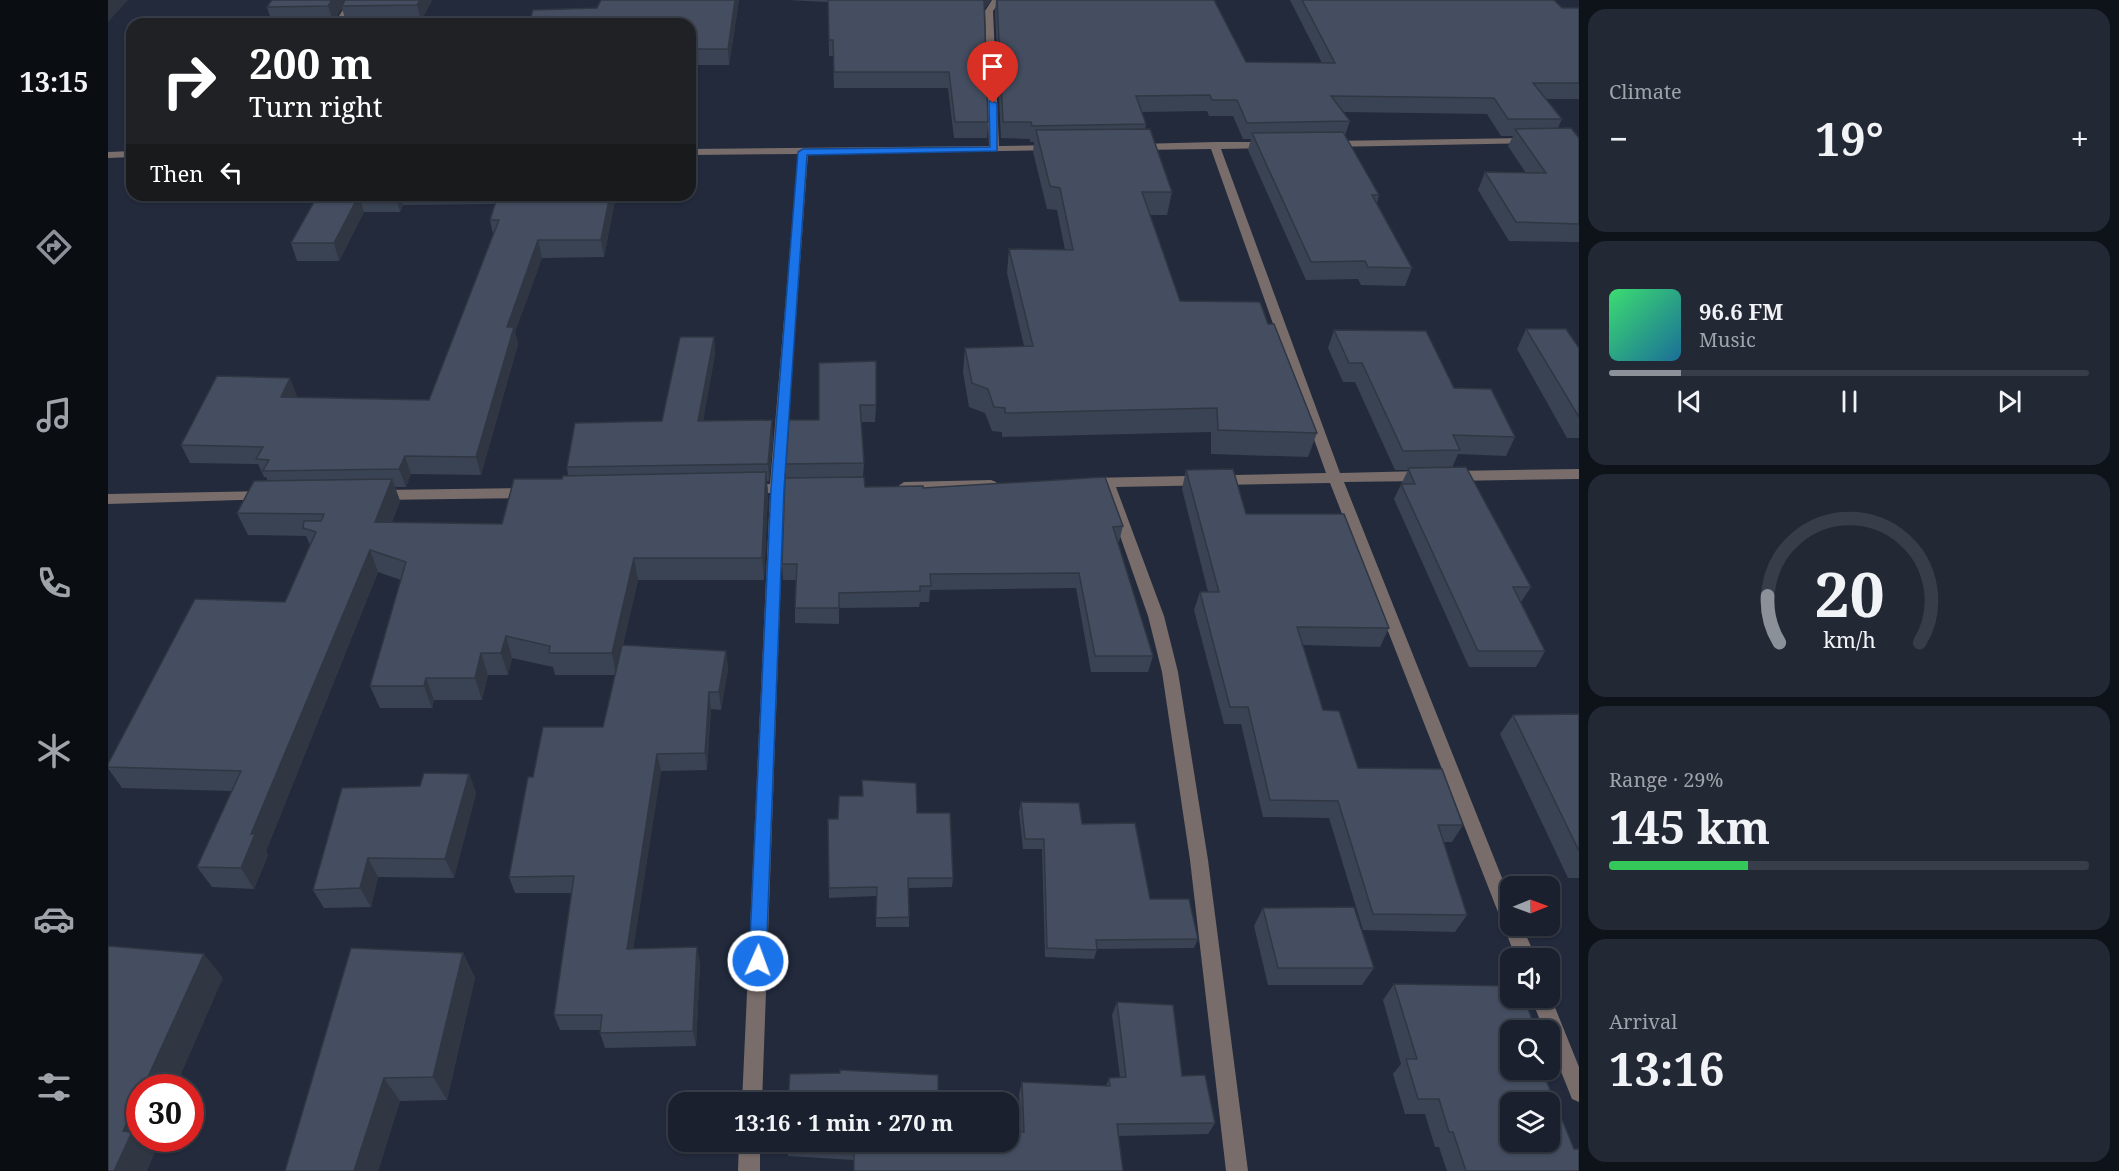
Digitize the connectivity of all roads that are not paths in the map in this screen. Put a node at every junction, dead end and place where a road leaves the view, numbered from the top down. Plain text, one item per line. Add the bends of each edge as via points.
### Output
1 (353, 0) edge
2 (1029, 1) edge
3 (342, 18) edge
4 (1544, 141) edge
5 (1286, 144) edge
6 (1321, 144) edge
7 (1215, 146) junction
8 (1122, 147) edge
9 (1064, 148) edge
10 (994, 149) junction
11 (696, 152) edge
12 (803, 152) junction
13 (126, 154) edge
14 (108, 155) edge
15 (1579, 474) edge
16 (1335, 478) junction
17 (1108, 483) junction
18 (1073, 484) edge
19 (1002, 485) edge
20 (884, 487) edge
21 (825, 488) edge
22 (777, 489) junction
23 (730, 490) edge
24 (538, 492) edge
25 (359, 495) edge
26 (275, 496) edge
27 (108, 499) edge
28 (1500, 895) edge
29 (1545, 1008) edge
30 (752, 1092) edge
31 (1579, 1092) edge
32 (750, 1152) edge
33 (749, 1171) edge
34 (1237, 1171) edge

1 - 3 street
2 - 10 street via 995,2 989,11
4 - 6 street
5 - 7 street
7 - 8 street
7 - 16 street
9 - 10 street
10 - 12 street
11 - 12 street
12 - 22 street
13 - 14 street
15 - 16 street
16 - 17 street
16 - 28 street
17 - 18 street
17 - 34 street via 1156,616 1170,672 1199,860
19 - 20 street
21 - 22 street
22 - 23 street
22 - 30 street
24 - 25 street
26 - 27 street
29 - 31 street
32 - 33 street

